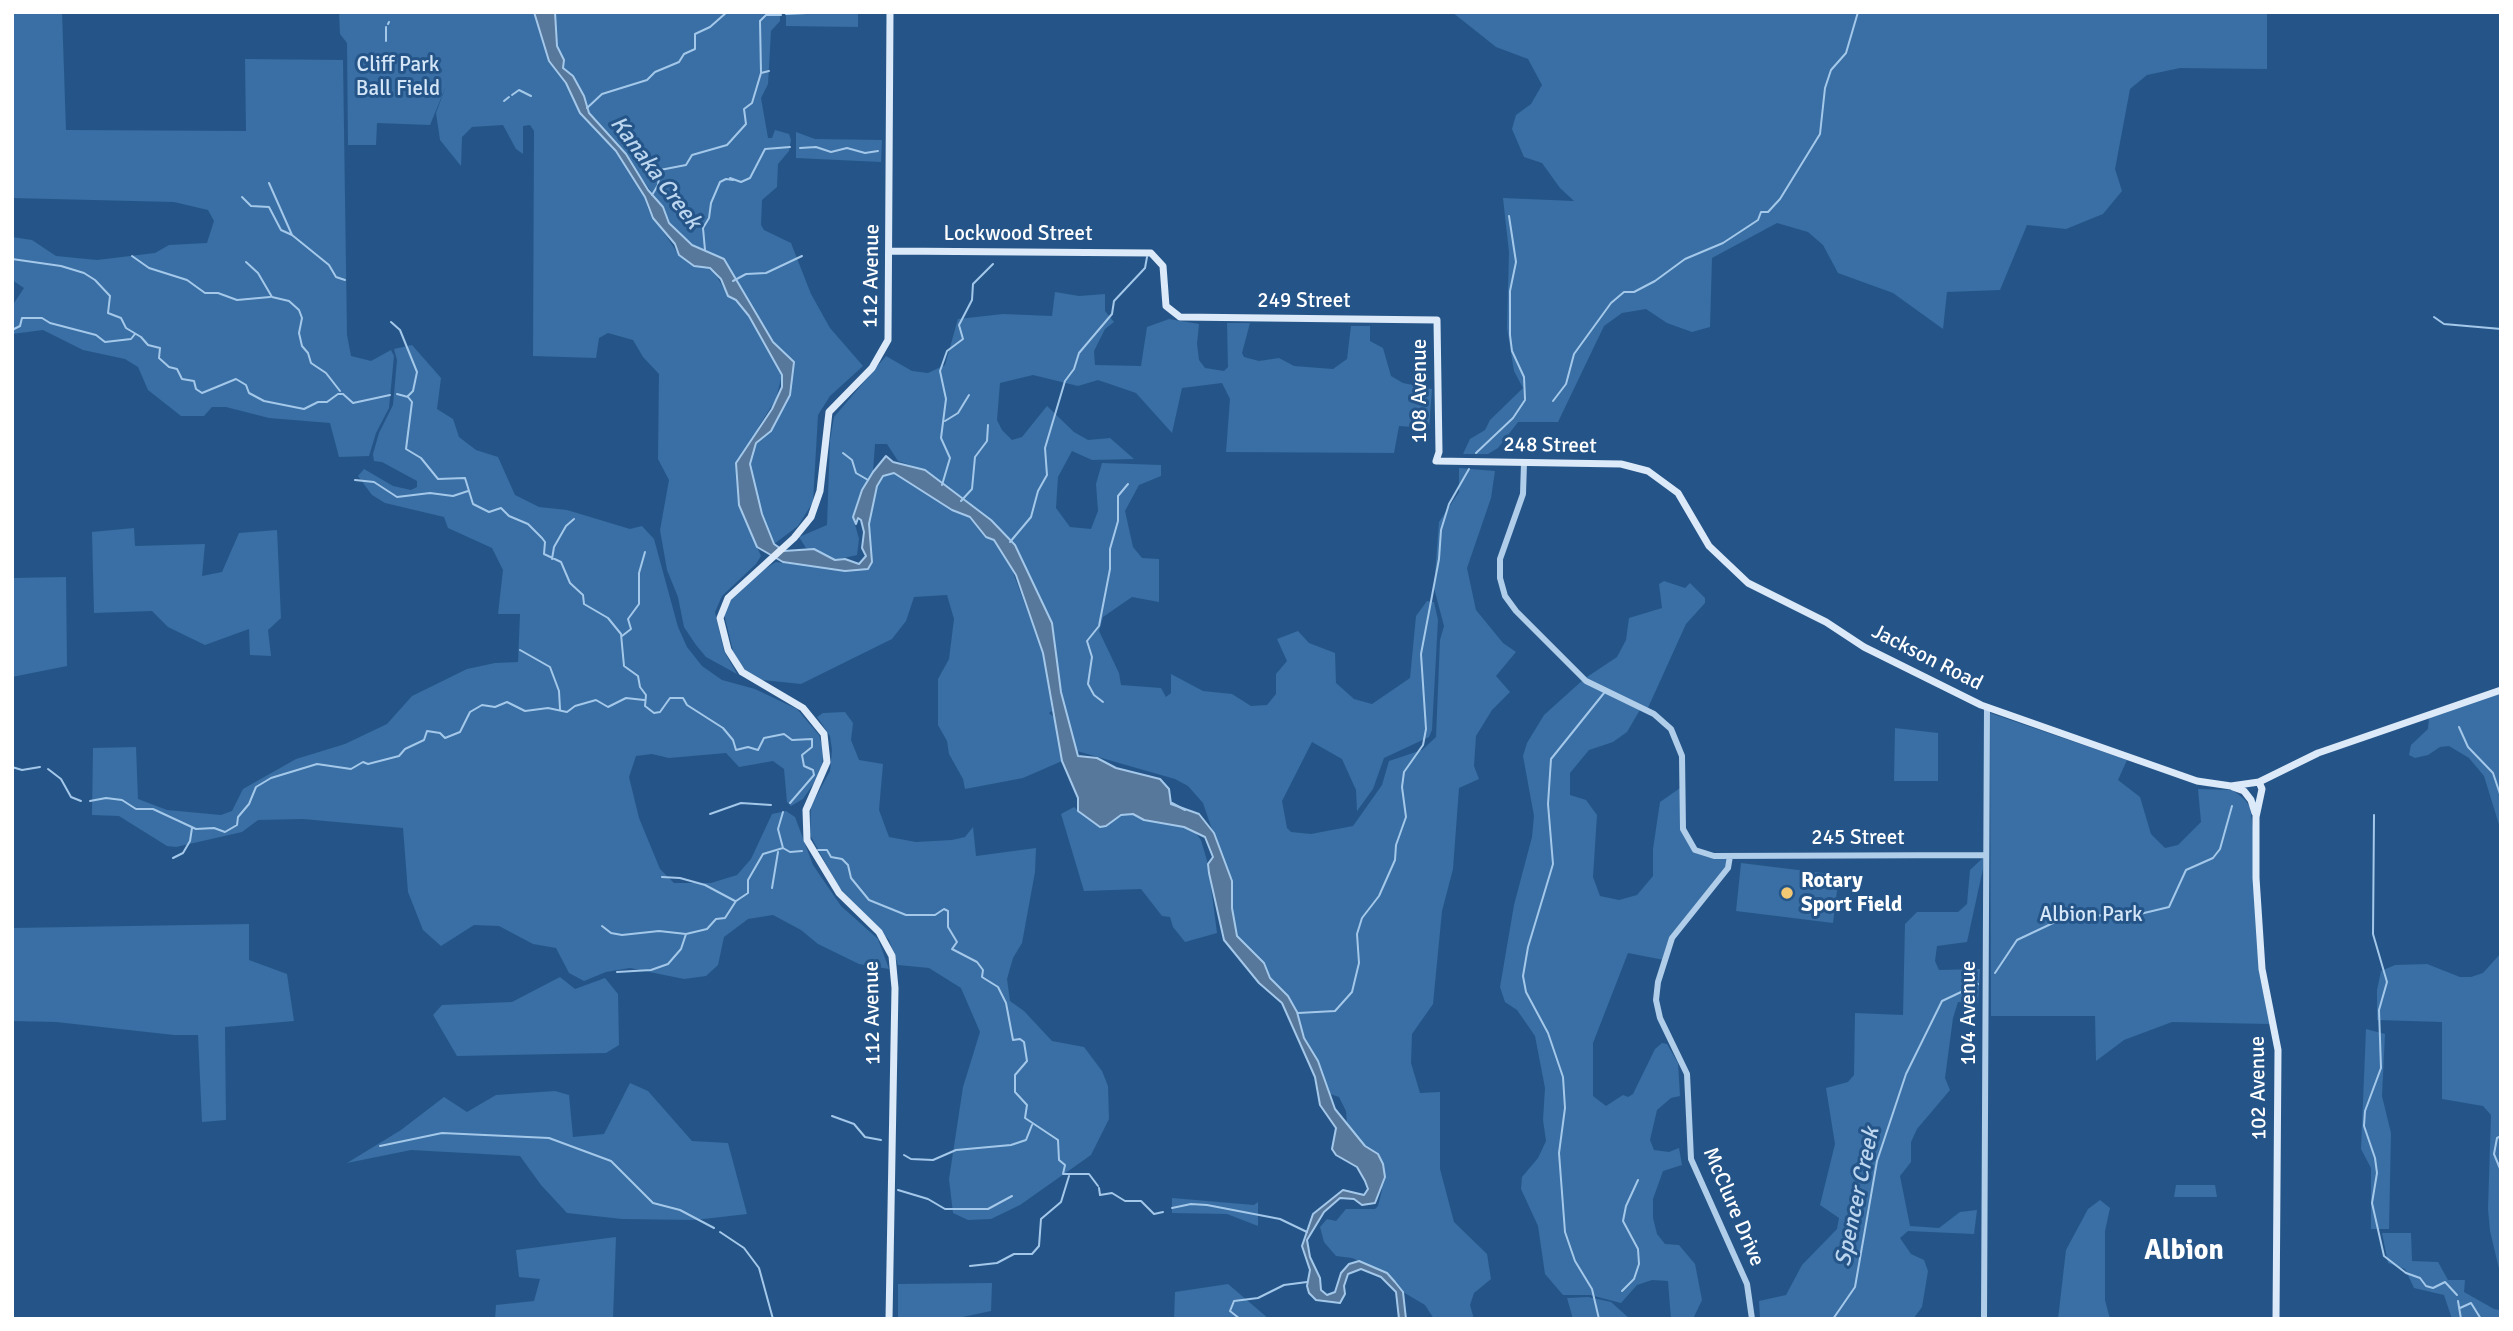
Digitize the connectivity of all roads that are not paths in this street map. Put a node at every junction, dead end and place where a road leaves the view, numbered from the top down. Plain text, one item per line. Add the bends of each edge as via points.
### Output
1 (890, 12) edge
2 (891, 251) junction
3 (1171, 312) joint
4 (1437, 320) joint
5 (1436, 461) joint
6 (1524, 463) junction
7 (1661, 478) joint
8 (2501, 690) edge
9 (1987, 707) junction
10 (2245, 787) junction
11 (2258, 792) junction
12 (1986, 855) junction
13 (1730, 856) junction
14 (889, 1319) edge
15 (1752, 1319) edge
16 (1984, 1319) edge
17 (2276, 1319) edge

1 - 2 main road, 112 Avenue
2 - 3 main road, Lockwood Street via 1152,253 1161,262 1164,298
2 - 14 main road, 112 Avenue via 886,345 872,368 829,412 816,508 805,526 726,601 720,618 729,654 742,672 808,712 824,734 827,762 806,810 807,839 839,894 883,938 893,962
3 - 4 main road, 249 Street via 1186,318
4 - 5 main road, 108 Avenue
5 - 6 main road, 248 Street
6 - 7 main road, 248 Street via 1625,464
6 - 13 street via 1523,494 1500,559 1500,583 1507,600 1586,681 1654,714 1671,729 1682,756 1685,838 1701,854
7 - 9 main road, Jackson Road via 1681,497 1709,546 1743,580 1864,647
8 - 11 main road via 2318,753 2272,776
9 - 10 main road, Jackson Road via 2188,779
9 - 12 street, 104 Avenue
10 - 11 main road
10 - 11 main road
11 - 17 main road, 102 Avenue via 2256,878 2262,969 2278,1048
12 - 13 street, 245 Street
12 - 16 street, 104 Avenue
13 - 15 street, McClure Drive via 1727,869 1672,938 1656,1000 1687,1074 1691,1159 1747,1284

